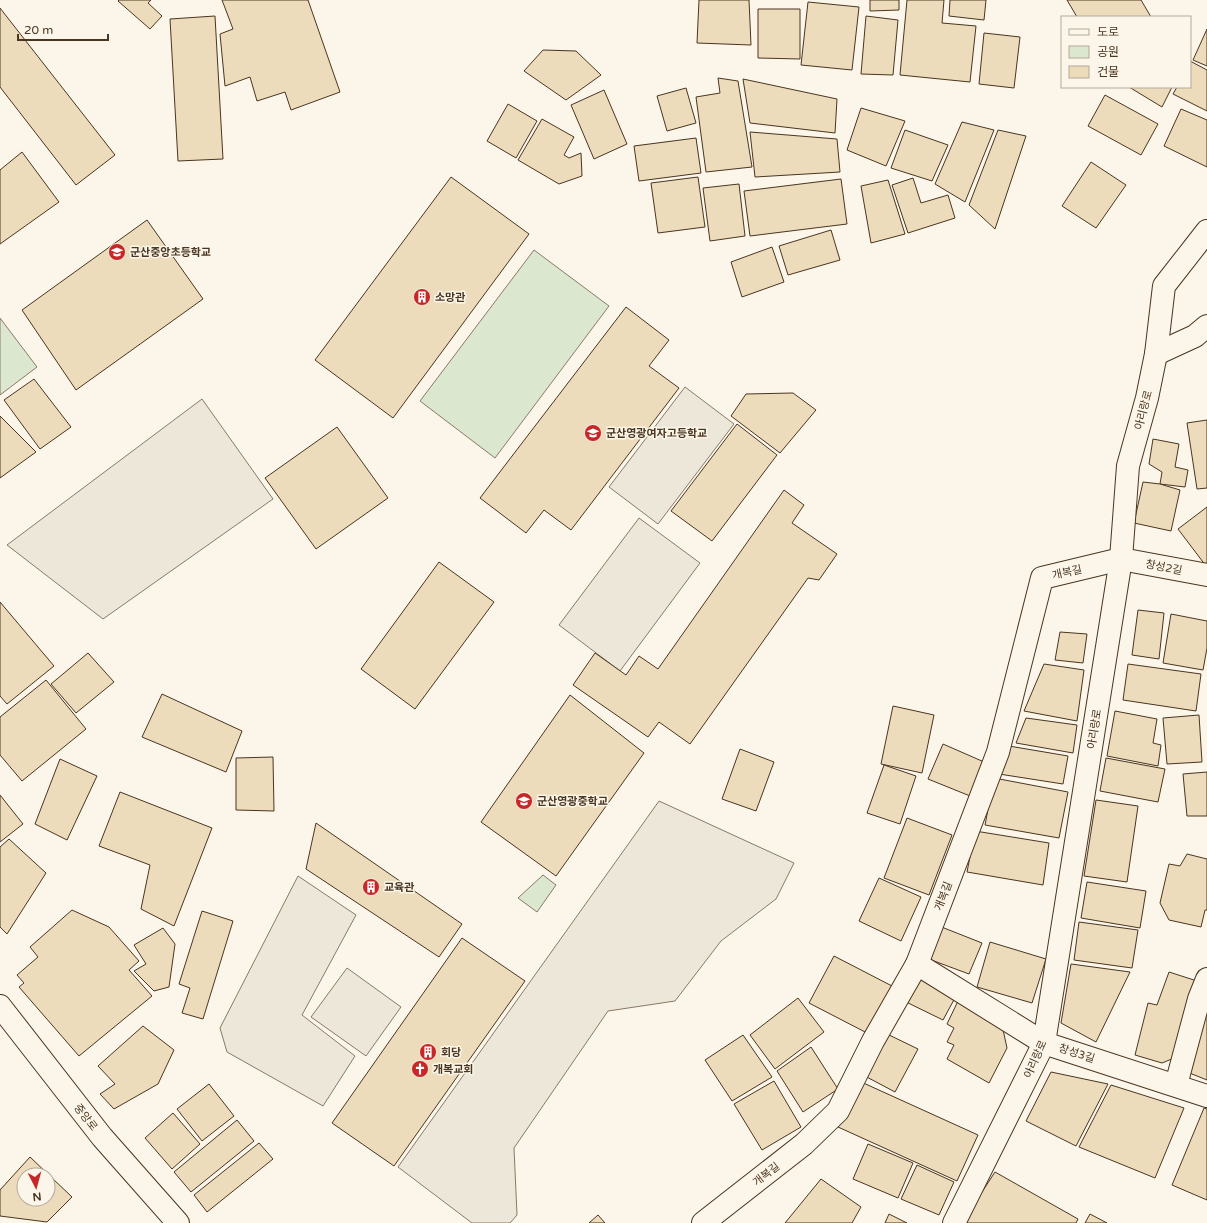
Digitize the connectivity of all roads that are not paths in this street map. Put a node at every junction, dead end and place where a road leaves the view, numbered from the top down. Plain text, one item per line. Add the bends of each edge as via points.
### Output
1 (1207, 232) edge
2 (1207, 326) edge
3 (1156, 354) junction
4 (1121, 559) junction
5 (1207, 575) edge
6 (916, 964) junction
7 (1207, 979) edge
8 (0, 1006) edge
9 (1044, 1043) junction
10 (1176, 1085) junction
11 (1207, 1096) edge
12 (178, 1223) edge
13 (704, 1223) edge
14 (954, 1223) edge

1 - 3 street, 아리랑로 via 1164,286
2 - 3 street via 1195,336
3 - 4 street, 아리랑로 via 1128,466
4 - 5 street, 창성2길
4 - 6 street, 개복길 via 1042,578 998,752
4 - 9 street, 아리랑로
6 - 9 street, 창성3길
6 - 13 street, 개복길 via 838,1111 804,1144
7 - 10 street via 1199,998
8 - 12 street, 중앙로 via 102,1137
9 - 10 street, 창성3길
9 - 14 street, 아리랑로
10 - 11 street, 창성3길

